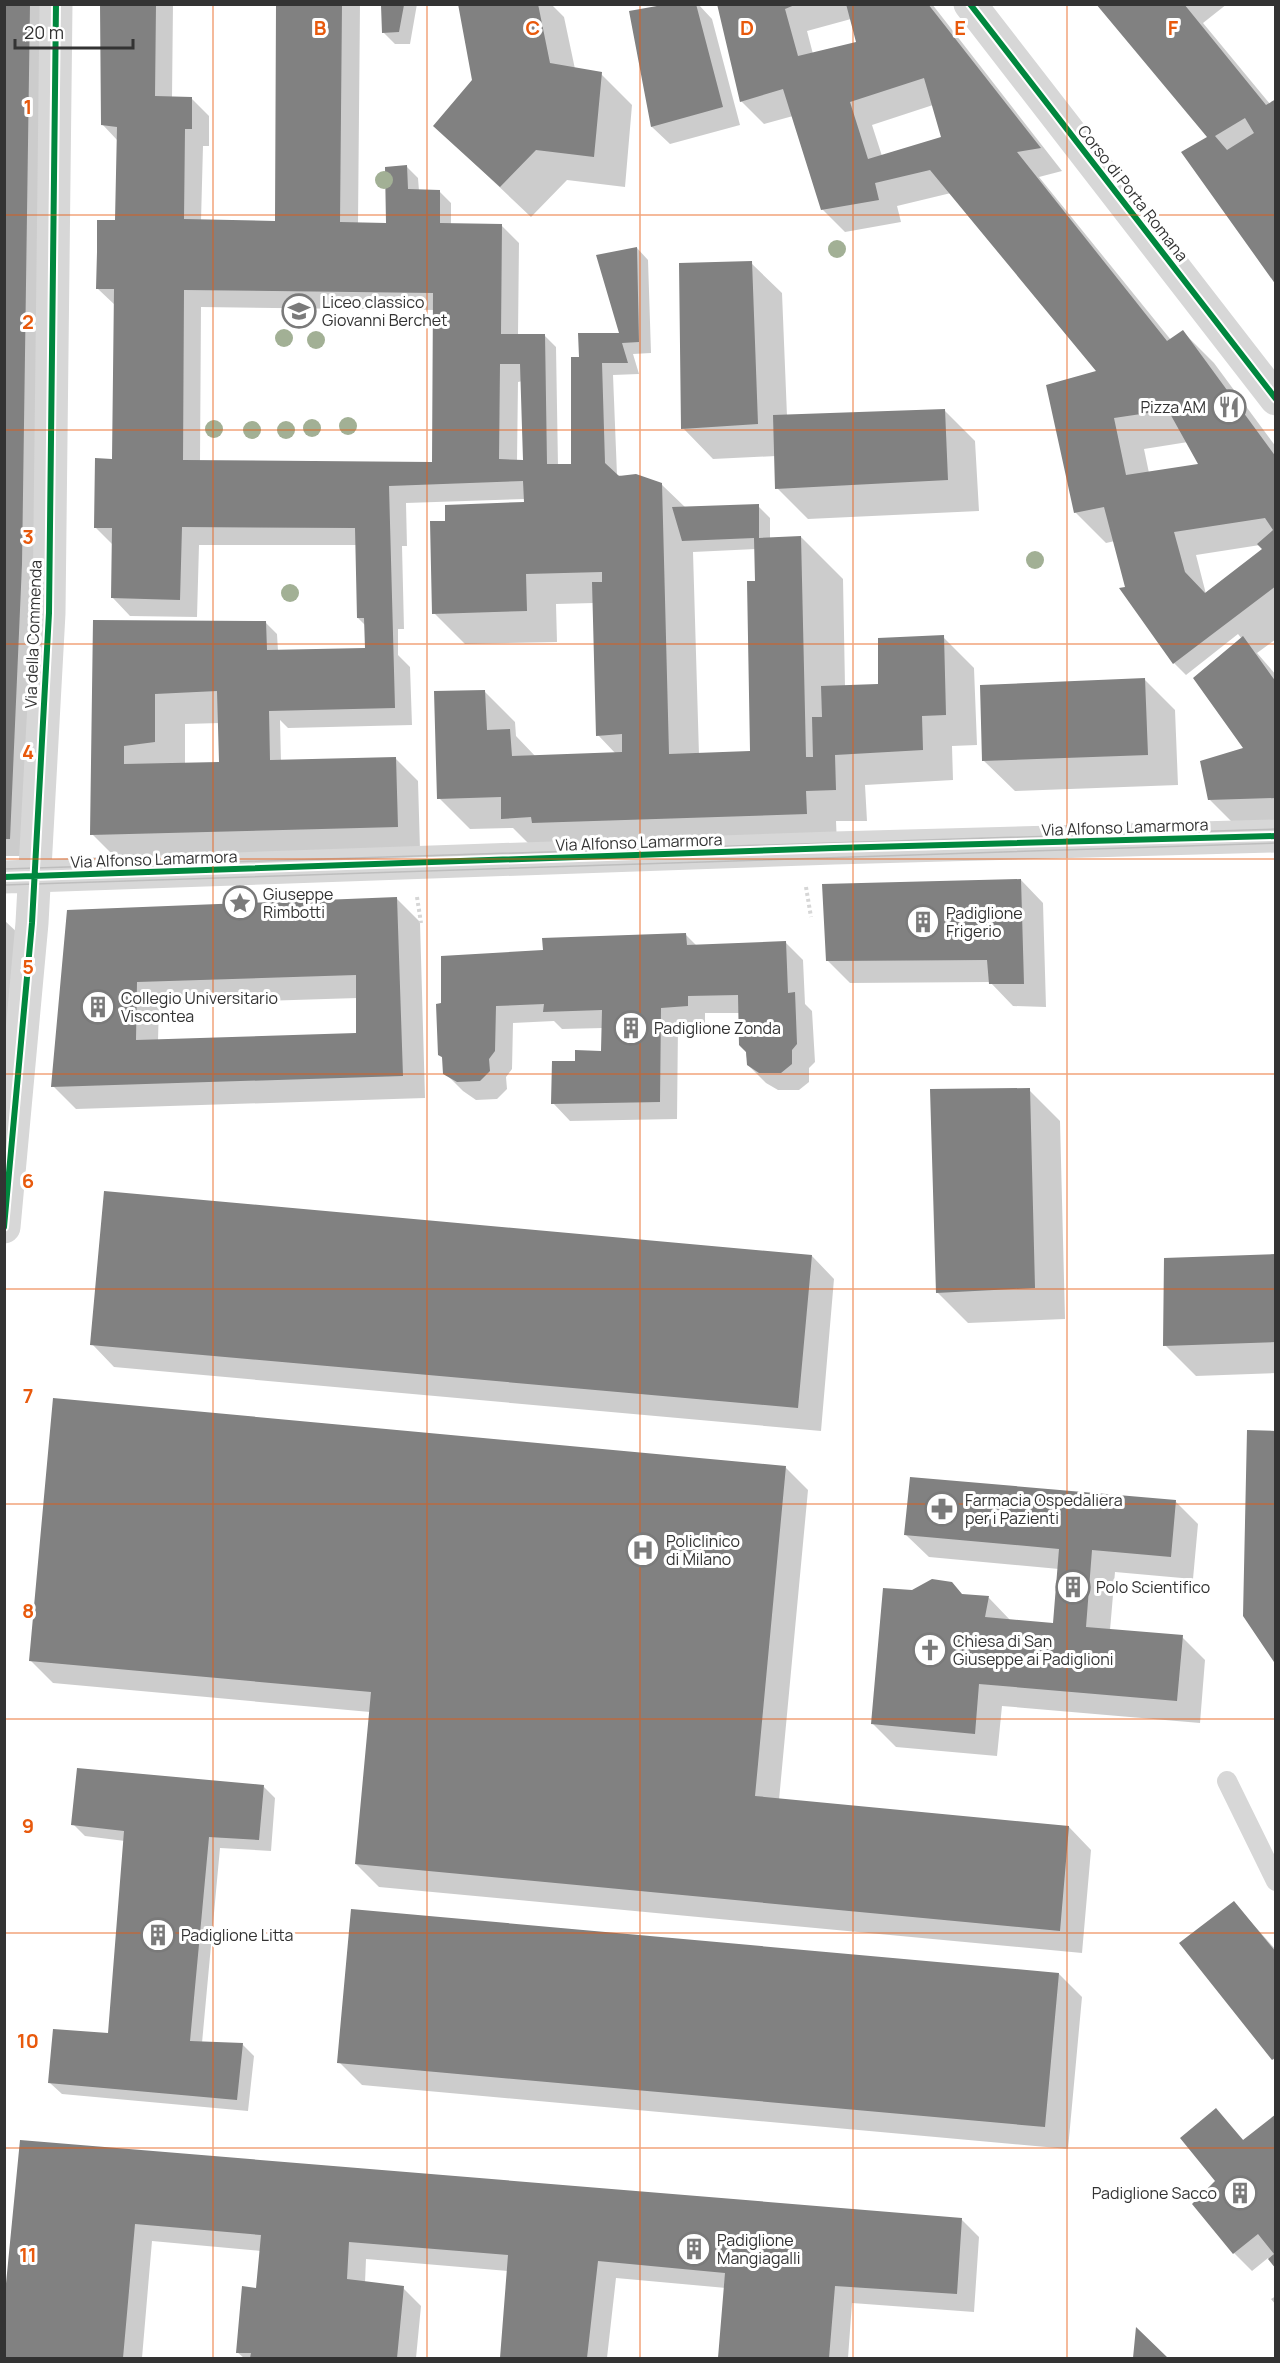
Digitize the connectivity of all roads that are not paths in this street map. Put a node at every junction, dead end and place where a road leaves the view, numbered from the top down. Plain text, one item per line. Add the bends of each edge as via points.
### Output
1 (56, 4) edge
2 (973, 6) edge
3 (1275, 399) edge
4 (1275, 836) edge
5 (20, 877) edge
6 (4, 1227) edge
7 (1227, 1781) dead end
8 (1275, 1881) edge

1 - 5 street, Via della Commenda via 49,613
2 - 3 street, Corso di Porta Romana
4 - 5 street, Via Alfonso Lamarmora
5 - 6 street, Via della Commenda
7 - 8 lane

